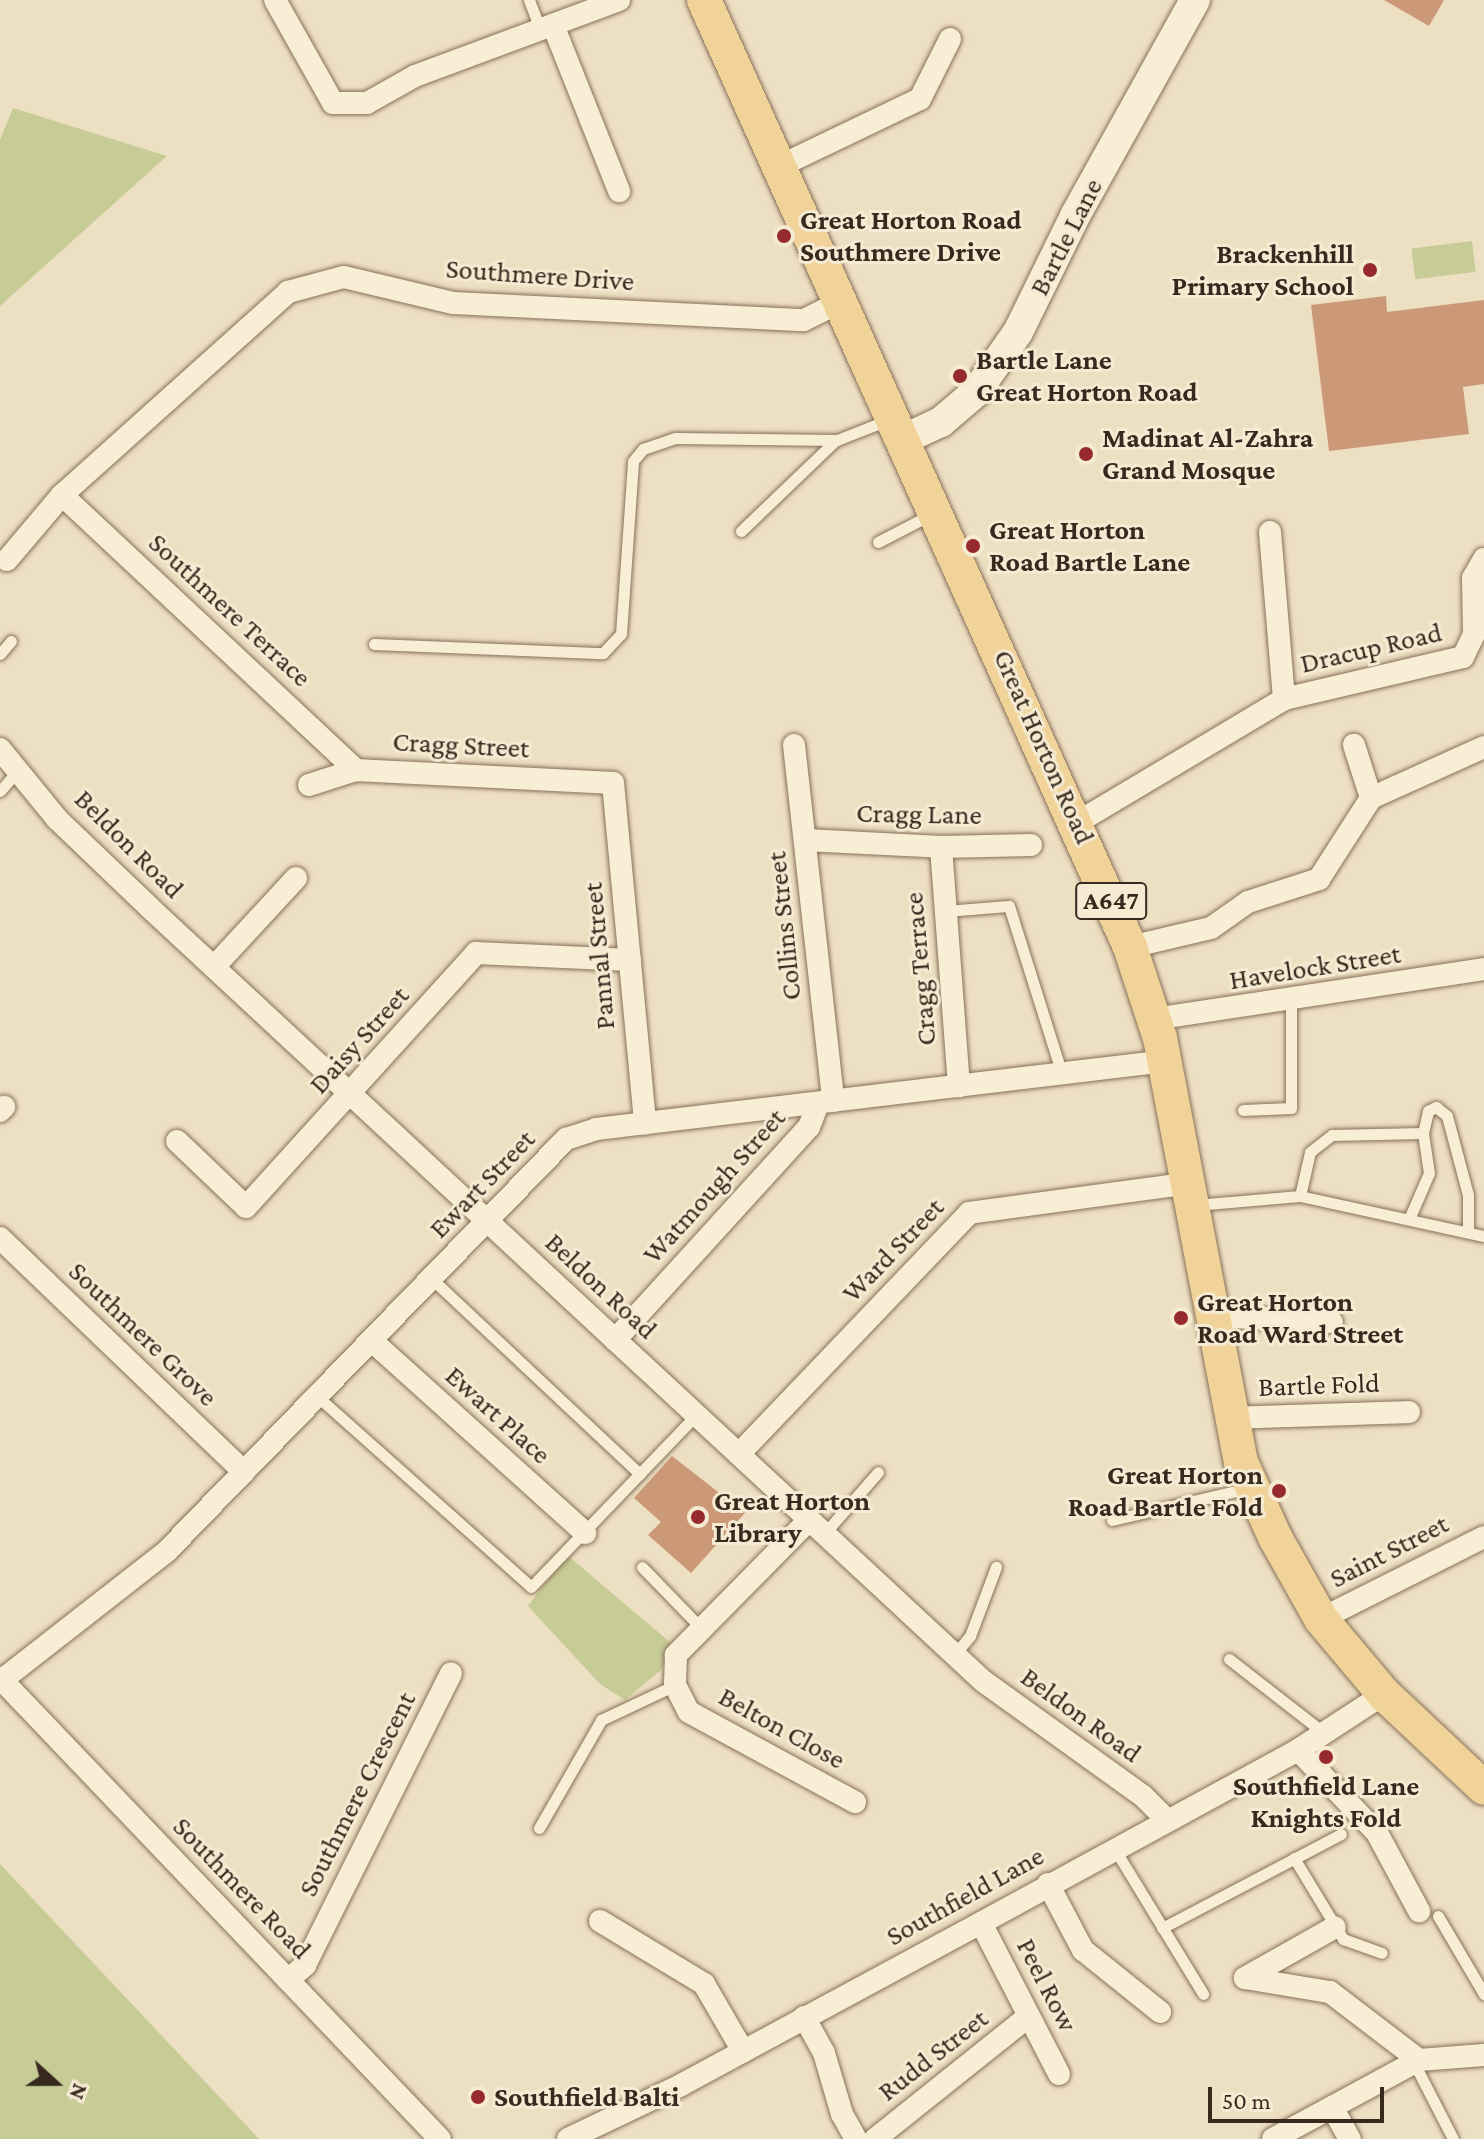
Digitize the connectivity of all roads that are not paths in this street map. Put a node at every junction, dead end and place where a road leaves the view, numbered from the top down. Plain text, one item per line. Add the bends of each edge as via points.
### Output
1 (275, 0) edge
2 (529, 0) edge
3 (619, 0) edge
4 (704, 0) edge
5 (1195, 0) edge
6 (547, 27) junction
7 (950, 39) dead end
8 (780, 166) junction
9 (619, 191) dead end
10 (840, 302) junction
11 (897, 429) junction
12 (837, 440) junction
13 (62, 495) junction
14 (936, 512) junction
15 (741, 531) dead end
16 (1270, 532) dead end
17 (878, 542) dead end
18 (1484, 559) edge
19 (7, 560) dead end
20 (11, 641) dead end
21 (374, 644) dead end
22 (0, 654) edge
23 (1284, 699) junction
24 (794, 745) dead end
25 (1354, 745) dead end
26 (1484, 747) edge
27 (0, 749) edge
28 (20, 768) junction
29 (356, 770) junction
30 (613, 783) joint
31 (309, 785) dead end
32 (0, 791) edge
33 (1371, 798) junction
34 (1075, 837) junction
35 (805, 840) junction
36 (1031, 845) dead end
37 (941, 847) junction
38 (296, 878) dead end
39 (945, 911) junction
40 (1130, 947) junction
41 (630, 960) junction
42 (214, 967) junction
43 (1484, 969) edge
44 (1291, 1001) junction
45 (1154, 1019) junction
46 (1165, 1061) junction
47 (1062, 1074) junction
48 (959, 1086) junction
49 (351, 1095) junction
50 (825, 1102) junction
51 (1243, 1110) dead end
52 (645, 1124) junction
53 (1423, 1133) junction
54 (177, 1141) dead end
55 (1192, 1194) junction
56 (1300, 1196) junction
57 (1410, 1217) junction
58 (488, 1222) junction
59 (1468, 1230) junction
60 (1484, 1236) edge
61 (0, 1238) edge
62 (432, 1279) junction
63 (1212, 1316) junction
64 (1332, 1322) dead end
65 (615, 1340) junction
66 (372, 1341) junction
67 (318, 1397) junction
68 (1409, 1412) dead end
69 (696, 1415) junction
70 (1231, 1418) junction
71 (739, 1454) junction
72 (244, 1472) junction
73 (878, 1472) dead end
74 (640, 1474) junction
75 (1252, 1487) junction
76 (1112, 1520) dead end
77 (817, 1527) junction
78 (585, 1533) junction
79 (1484, 1537) edge
80 (642, 1567) dead end
81 (996, 1567) dead end
82 (1321, 1619) junction
83 (702, 1629) junction
84 (954, 1655) junction
85 (1229, 1659) dead end
86 (451, 1673) dead end
87 (1, 1680) edge
88 (675, 1685) junction
89 (1384, 1694) junction
90 (1324, 1733) junction
91 (1298, 1750) junction
92 (1484, 1788) edge
93 (855, 1802) dead end
94 (1167, 1820) junction
95 (539, 1828) dead end
96 (1341, 1834) dead end
97 (1113, 1848) junction
98 (1294, 1858) junction
99 (1048, 1884) junction
100 (1428, 1914) joint
101 (600, 1921) dead end
102 (981, 1923) junction
103 (1335, 1927) junction
104 (1162, 1928) junction
105 (1382, 1953) dead end
106 (288, 1980) junction
107 (1203, 1994) dead end
108 (1484, 1994) edge
109 (1160, 2012) dead end
110 (804, 2017) junction
111 (1028, 2017) junction
112 (743, 2051) junction
113 (1484, 2055) edge
114 (1416, 2062) junction
115 (1059, 2074) dead end
116 (1332, 2107) junction
117 (859, 2138) edge
118 (440, 2139) edge
119 (568, 2139) edge
120 (1273, 2139) edge
121 (1350, 2139) edge
122 (1453, 2139) edge

1 - 6 street via 333,103 367,103 415,76
2 - 6 lane
3 - 6 street
4 - 8 main road, Great Horton Road / A647
5 - 11 street, Bartle Lane via 1076,214 1018,332 976,392 941,422
6 - 9 street
7 - 8 street via 920,99
8 - 10 main road, Great Horton Road / A647
10 - 11 main road, Great Horton Road / A647
10 - 13 street, Southmere Drive via 804,320 549,308 453,303 344,277 288,292
11 - 12 lane
11 - 14 main road, Great Horton Road / A647
12 - 15 lane
12 - 21 lane via 675,438 643,449 633,461 621,634 603,653
13 - 19 street, Southmere Drive
13 - 29 street, Southmere Terrace
14 - 17 lane
14 - 34 main road, Great Horton Road / A647
16 - 23 street, Dracup Road
18 - 23 street, Dracup Road via 1473,578 1474,634 1463,657
20 - 22 lane
23 - 34 street, Dracup Road
24 - 35 street, Collins Street
25 - 33 street
26 - 33 street
27 - 28 street, Beldon Road
28 - 32 lane
28 - 42 street, Beldon Road via 57,819
29 - 30 street, Cragg Street
29 - 31 street, Cragg Street
30 - 41 street, Pannal Street
33 - 40 street via 1319,879 1248,902 1211,928
34 - 40 main road, Great Horton Road / A647
35 - 37 street, Cragg Lane
35 - 50 street, Collins Street
36 - 37 street, Cragg Lane
37 - 39 street, Cragg Terrace
38 - 42 street
39 - 47 lane via 1009,906
39 - 48 street, Cragg Terrace
40 - 45 main road, Great Horton Road / A647
41 - 49 street, Daisy Street via 476,953
41 - 52 street, Pannal Street
42 - 49 street, Beldon Road
43 - 44 street, Havelock Street
44 - 45 street, Havelock Street
44 - 51 lane via 1291,1108
45 - 46 main road, Great Horton Road / A647
46 - 47 street, Ewart Street
46 - 55 main road, Great Horton Road / A647
47 - 48 street, Ewart Street
48 - 50 street, Ewart Street
49 - 54 street, Daisy Street via 246,1207
49 - 58 street, Beldon Road
50 - 52 street, Ewart Street
50 - 65 street, Watmough Street via 809,1127
52 - 58 street, Ewart Street via 566,1139
53 - 56 lane via 1332,1135 1310,1152
53 - 57 lane via 1429,1173
53 - 59 lane via 1428,1111 1436,1107 1447,1116 1468,1195
55 - 56 lane
55 - 63 main road, Great Horton Road / A647
55 - 71 street, Ward Street via 969,1213
56 - 57 lane
57 - 59 lane
58 - 62 street, Ewart Street
58 - 65 street, Beldon Road
59 - 60 lane
61 - 72 street, Southmere Grove
62 - 66 street, Ewart Street
62 - 74 lane
63 - 64 street
63 - 70 main road, Great Horton Road / A647
65 - 69 street, Beldon Road
66 - 67 street, Ewart Street
66 - 78 street, Ewart Place
67 - 72 street, Ewart Street
67 - 78 lane via 528,1587
68 - 70 street, Bartle Fold
69 - 71 street, Beldon Road
69 - 74 lane
70 - 75 main road, Great Horton Road / A647
71 - 77 street, Beldon Road
72 - 87 street, Ewart Street via 167,1551
73 - 77 lane
74 - 78 lane
75 - 76 lane
75 - 82 main road, Great Horton Road / A647
77 - 83 street
77 - 84 street, Beldon Road
79 - 82 street, Saint Street
80 - 83 lane
81 - 84 lane via 970,1636
82 - 89 main road, Great Horton Road / A647
83 - 88 street via 676,1655
84 - 94 street, Beldon Road via 1143,1796
85 - 90 lane
86 - 106 street, Southmere Crescent via 305,1965
87 - 106 street, Southmere Road
88 - 93 street, Belton Close via 689,1712
88 - 95 lane via 601,1720
89 - 90 street, Southfield Lane
89 - 92 main road, Great Horton Road / A647
90 - 91 street, Southfield Lane
91 - 94 street, Southfield Lane
91 - 100 street via 1377,1833
94 - 97 street, Southfield Lane
96 - 98 lane
97 - 99 street, Southfield Lane
97 - 104 lane
98 - 103 lane
98 - 104 lane
99 - 102 street, Southfield Lane
99 - 109 street via 1083,1950
100 - 108 lane
101 - 112 street via 704,1984
102 - 110 street, Southfield Lane
102 - 111 street, Peel Row
103 - 105 lane via 1343,1939
103 - 114 street via 1245,1978 1330,1992
104 - 107 lane
106 - 118 street, Southmere Road
110 - 112 street, Southfield Lane
110 - 117 street via 824,2053 842,2114
111 - 115 street, Peel Row
111 - 117 street, Rudd Street
112 - 119 street, Southfield Lane
113 - 114 street
114 - 116 street
114 - 122 lane
116 - 120 street
116 - 121 street

